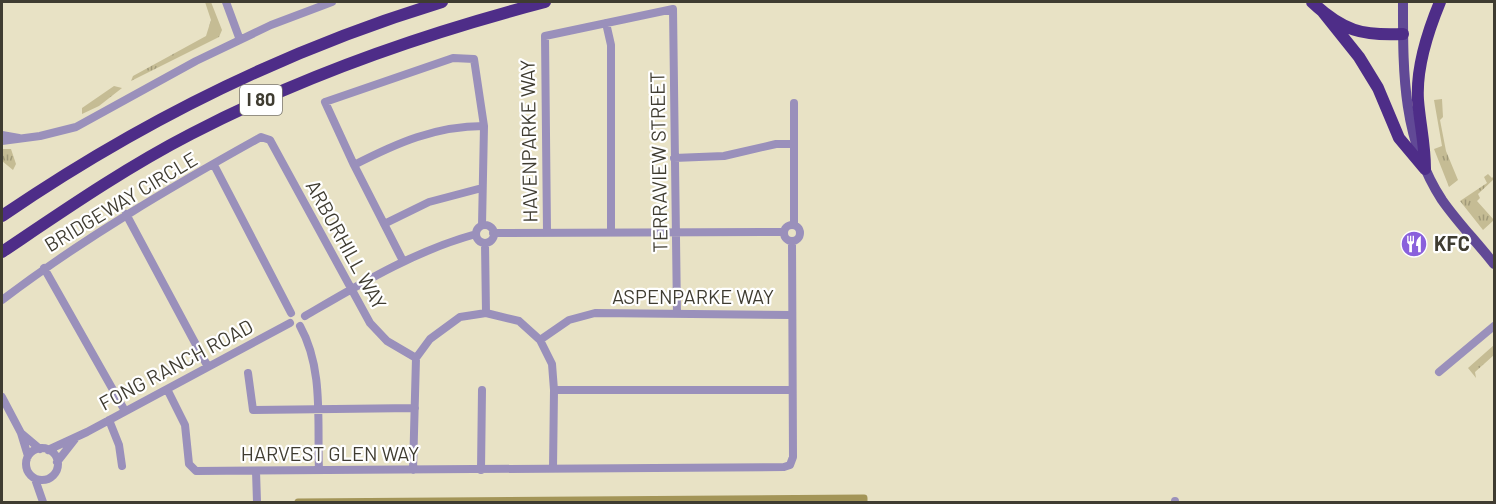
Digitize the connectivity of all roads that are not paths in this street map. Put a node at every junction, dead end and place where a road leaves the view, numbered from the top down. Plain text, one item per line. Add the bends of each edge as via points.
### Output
1 (226, 2) edge
2 (332, 2) edge
3 (442, 2) edge
4 (545, 2) edge
5 (1312, 2) edge
6 (1403, 2) edge
7 (1440, 2) edge
8 (673, 9) joint
9 (1323, 12) junction
10 (606, 23) junction
11 (1403, 34) junction
12 (240, 40) junction
13 (794, 103) dead end
14 (484, 126) junction
15 (2, 135) edge
16 (261, 137) joint
17 (19, 138) junction
18 (2, 141) edge
19 (793, 144) junction
20 (674, 158) junction
21 (214, 165) junction
22 (354, 165) junction
23 (1425, 169) junction
24 (482, 188) junction
25 (126, 214) junction
26 (2, 216) edge
27 (384, 224) junction
28 (794, 224) junction
29 (482, 225) junction
30 (678, 231) junction
31 (547, 232) junction
32 (611, 232) junction
33 (784, 232) junction
34 (493, 233) junction
35 (476, 234) junction
36 (792, 241) junction
37 (485, 243) junction
38 (2, 252) edge
39 (404, 261) junction
40 (1494, 264) edge
41 (44, 268) junction
42 (351, 290) junction
43 (2, 300) edge
44 (291, 313) junction
45 (486, 313) junction
46 (677, 314) junction
47 (305, 315) junction
48 (792, 315) junction
49 (290, 323) junction
50 (300, 326) junction
51 (1494, 326) edge
52 (540, 340) junction
53 (416, 358) junction
54 (208, 367) junction
55 (1439, 372) dead end
56 (248, 373) dead end
57 (167, 389) junction
58 (482, 390) dead end
59 (554, 390) junction
60 (792, 390) junction
61 (2, 397) edge
62 (415, 408) junction
63 (317, 410) junction
64 (125, 411) junction
65 (109, 420) junction
66 (21, 433) junction
67 (78, 437) junction
68 (44, 449) junction
69 (27, 456) junction
70 (57, 462) junction
71 (122, 466) dead end
72 (553, 468) junction
73 (319, 470) junction
74 (413, 470) junction
75 (481, 470) junction
76 (256, 471) junction
77 (35, 479) junction
78 (48, 479) junction
79 (43, 502) edge
80 (257, 502) edge

1 - 12 street
2 - 12 street
3 - 26 highway, I 80 via 308,48 213,91 140,129
4 - 38 highway, I 80 via 376,52 276,92 107,182
5 - 9 highway
6 - 11 main road
7 - 23 highway via 1429,28 1418,99
8 - 10 street, HAVENPARKE WAY
8 - 20 street, TERRAVIEW STREET
9 - 11 highway via 1358,33
9 - 23 highway via 1359,57 1378,88 1399,138
10 - 31 street, HAVENPARKE WAY via 545,36
10 - 32 street via 611,45
11 - 23 main road via 1406,104
12 - 17 street via 84,123 57,133
13 - 19 street
14 - 22 street via 442,128
14 - 22 street via 474,59 453,58 325,102
14 - 24 street
15 - 17 street
16 - 21 street, BRIDGEWAY CIRCLE
16 - 42 street, ARBORHILL WAY via 270,140
17 - 18 street
19 - 20 street via 724,156
19 - 28 street
20 - 30 street, TERRAVIEW STREET
21 - 25 street, BRIDGEWAY CIRCLE
21 - 44 street
22 - 27 street
23 - 40 main road via 1443,201
24 - 27 street via 429,202
24 - 29 street
25 - 41 street, BRIDGEWAY CIRCLE
25 - 54 street
27 - 39 street
28 - 33 street
28 - 36 street via 801,232
29 - 34 street
29 - 35 street
30 - 32 street
30 - 33 street
30 - 46 street, TERRAVIEW STREET
31 - 32 street
31 - 34 street
33 - 36 street
34 - 37 street
35 - 37 street
35 - 39 street via 442,243
36 - 48 street, ASPENPARKE WAY
37 - 45 street
39 - 42 street
41 - 43 street, BRIDGEWAY CIRCLE
41 - 64 street
42 - 47 street
42 - 53 street, ARBORHILL WAY via 370,323 387,341
44 - 47 street
44 - 49 street
45 - 52 street via 519,321
45 - 53 street via 460,317 430,339
46 - 48 street, ASPENPARKE WAY
46 - 52 street, ASPENPARKE WAY via 595,313 569,320
47 - 50 street
48 - 60 street
49 - 50 street
49 - 54 street, FONG RANCH ROAD
50 - 63 street via 315,357
51 - 55 street
52 - 59 street via 552,364
53 - 62 street
54 - 57 street, FONG RANCH ROAD
56 - 63 street via 253,410
57 - 64 street, FONG RANCH ROAD
57 - 76 street, HARVEST GLEN WAY via 185,425 192,468
58 - 75 street
59 - 60 street
59 - 72 street
60 - 72 street, HARVEST GLEN WAY via 790,465
61 - 66 street
62 - 63 street
62 - 74 street
63 - 73 street
64 - 65 street, FONG RANCH ROAD
65 - 67 street, FONG RANCH ROAD
65 - 71 street
66 - 68 street
66 - 69 street
67 - 68 street, FONG RANCH ROAD
67 - 70 street, FONG RANCH ROAD
68 - 69 street
68 - 70 street
69 - 77 street via 27,470
70 - 78 street
72 - 75 street, HARVEST GLEN WAY
73 - 74 street, HARVEST GLEN WAY
73 - 76 street, HARVEST GLEN WAY
74 - 75 street, HARVEST GLEN WAY
76 - 80 street
77 - 78 street
77 - 79 street
78 - 79 street

